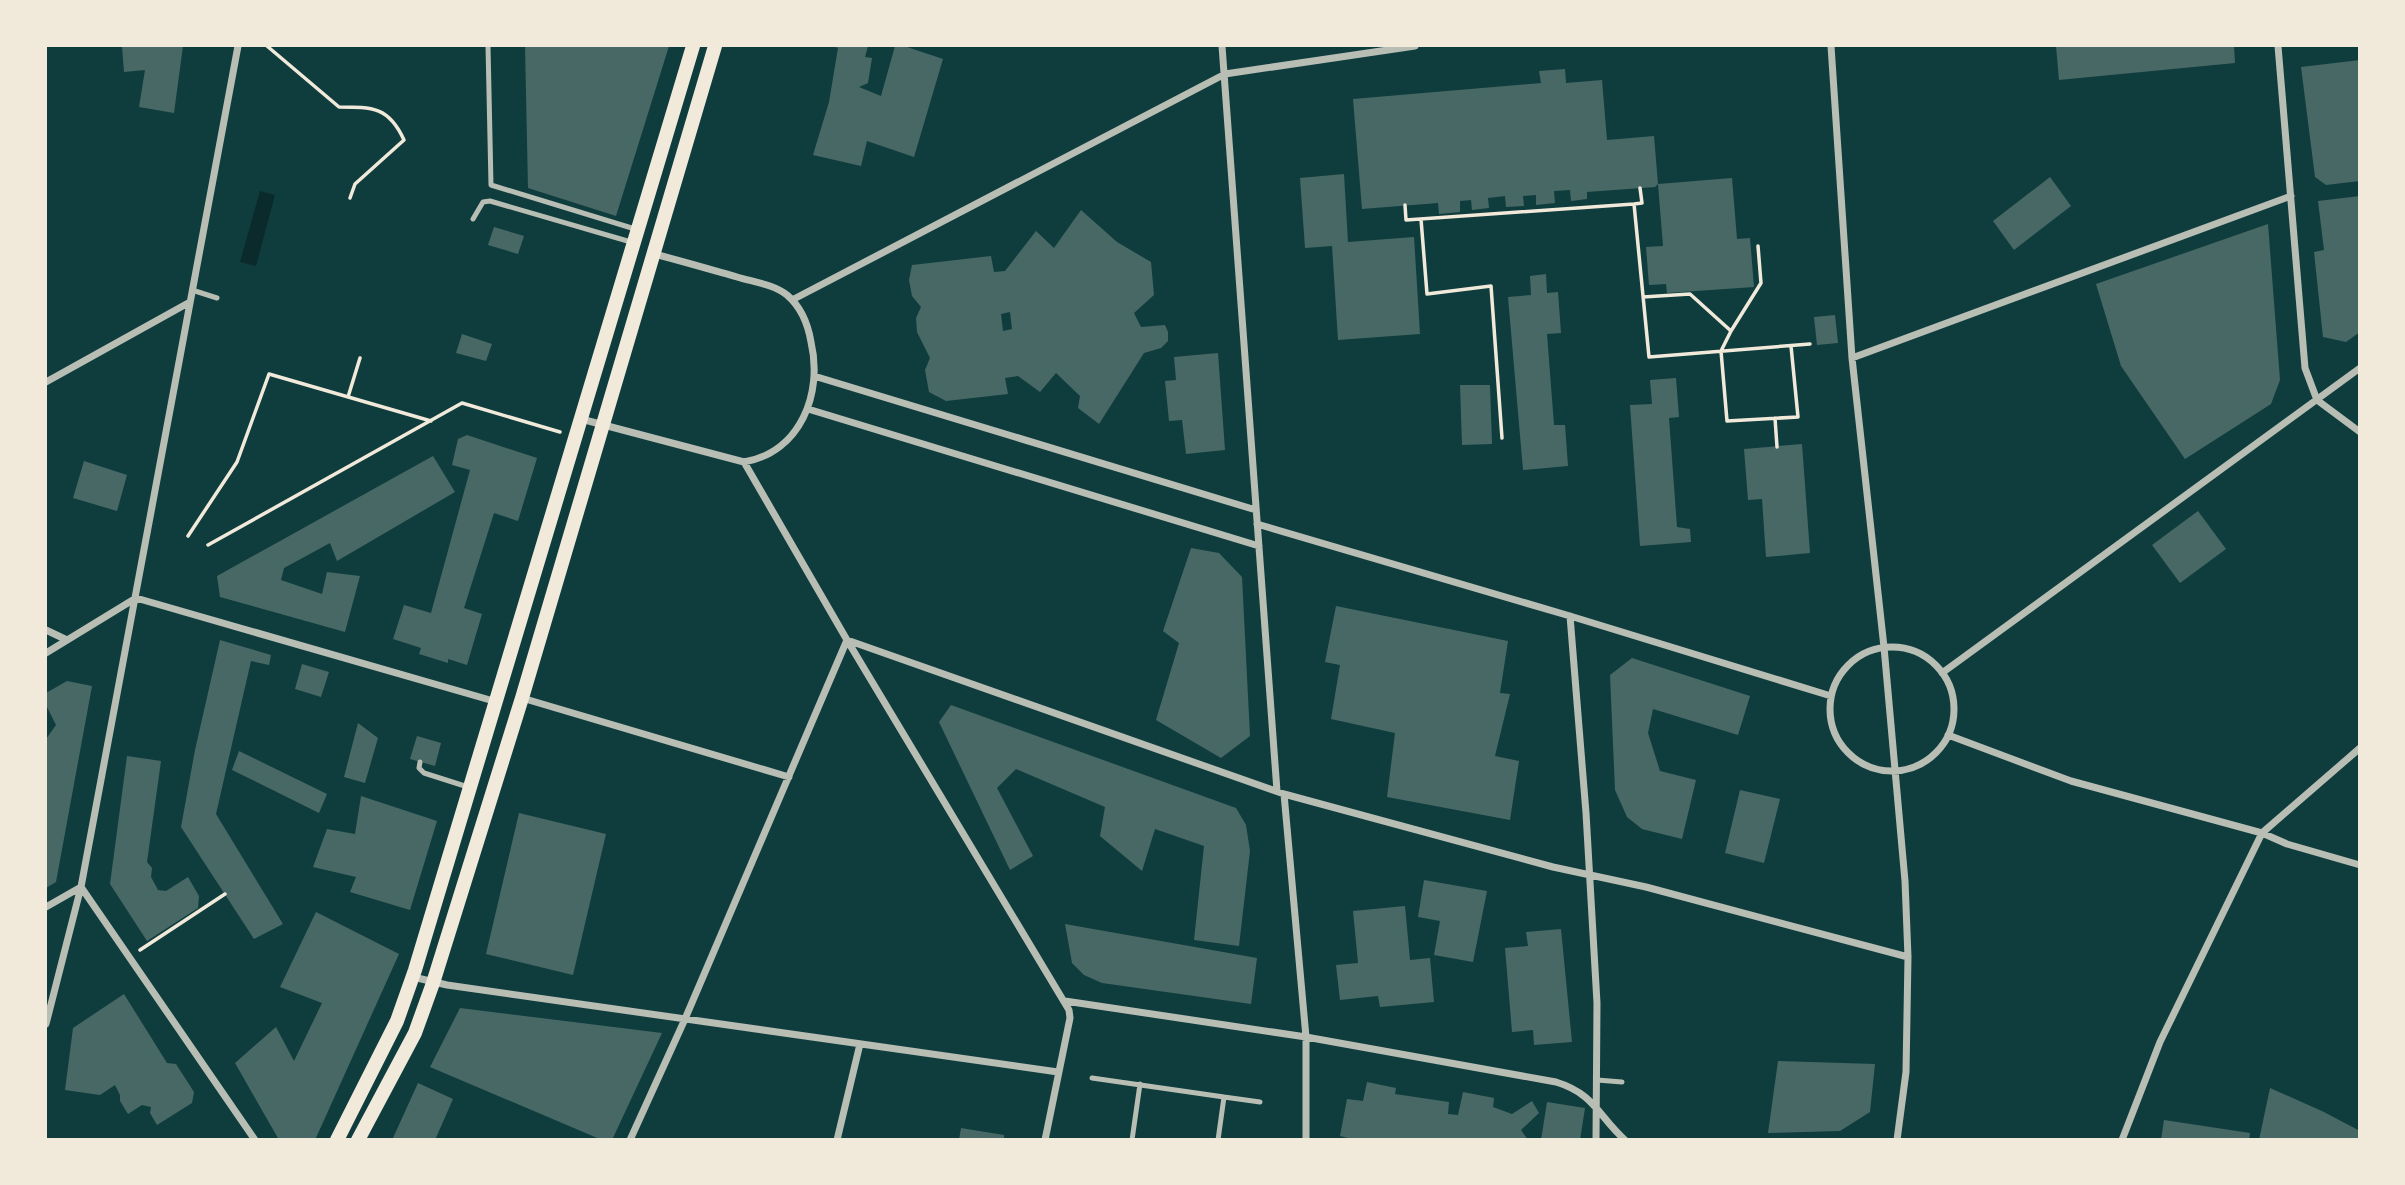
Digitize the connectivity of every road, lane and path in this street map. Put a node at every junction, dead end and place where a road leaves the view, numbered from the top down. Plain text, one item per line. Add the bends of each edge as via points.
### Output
1 (238, 46) edge
2 (267, 46) edge
3 (488, 46) edge
4 (693, 46) edge
5 (715, 46) edge
6 (1222, 46) edge
7 (1415, 46) edge
8 (1831, 46) edge
9 (2278, 46) edge
10 (1225, 74) junction
11 (1640, 188) dead end
12 (2291, 196) junction
13 (350, 198) dead end
14 (1634, 204) junction
15 (1405, 205) dead end
16 (473, 219) dead end
17 (1420, 219) junction
18 (636, 237) junction
19 (1758, 246) dead end
20 (654, 254) junction
21 (192, 290) junction
22 (1643, 297) junction
23 (217, 298) dead end
24 (792, 300) junction
25 (190, 302) junction
26 (1731, 331) junction
27 (1810, 344) dead end
28 (1791, 346) junction
29 (1721, 351) junction
30 (359, 358) dead end
31 (1852, 358) junction
32 (2360, 368) edge
33 (814, 376) junction
34 (46, 382) edge
35 (348, 397) junction
36 (2317, 400) junction
37 (808, 410) junction
38 (1775, 418) junction
39 (581, 419) junction
40 (431, 421) junction
41 (603, 425) junction
42 (562, 432) dead end
43 (2360, 432) edge
44 (1502, 438) dead end
45 (1777, 447) dead end
46 (744, 462) junction
47 (1256, 510) junction
48 (1257, 524) junction
49 (188, 536) dead end
50 (208, 545) dead end
51 (1259, 546) junction
52 (136, 598) junction
53 (1570, 615) junction
54 (46, 630) edge
55 (67, 640) junction
56 (847, 640) junction
57 (1884, 647) junction
58 (46, 653) edge
59 (1942, 673) junction
60 (1831, 696) junction
61 (522, 698) junction
62 (497, 702) junction
63 (1948, 735) junction
64 (2360, 748) edge
65 (420, 762) dead end
66 (1895, 771) junction
67 (789, 777) junction
68 (471, 788) junction
69 (1280, 793) junction
70 (2262, 833) junction
71 (2360, 865) edge
72 (1590, 876) junction
73 (80, 887) junction
74 (225, 894) dead end
75 (46, 907) edge
76 (138, 951) dead end
77 (1908, 957) junction
78 (412, 977) junction
79 (433, 983) junction
80 (1065, 1001) junction
81 (685, 1019) junction
82 (46, 1024) edge
83 (1306, 1037) junction
84 (860, 1044) junction
85 (1058, 1072) junction
86 (1092, 1077) dead end
87 (1597, 1080) junction
88 (1622, 1082) dead end
89 (1140, 1084) junction
90 (1224, 1097) junction
91 (1260, 1101) dead end
92 (1597, 1107) junction
93 (255, 1139) edge
94 (337, 1139) edge
95 (358, 1139) edge
96 (631, 1139) edge
97 (837, 1139) edge
98 (1045, 1139) edge
99 (1132, 1139) edge
100 (1218, 1139) edge
101 (1306, 1139) edge
102 (1596, 1139) edge
103 (1625, 1139) edge
104 (1897, 1139) edge
105 (2122, 1139) edge

1 - 21 street
2 - 13 path via 340,107 372,107 396,124 404,141 355,184
3 - 18 lane via 491,186
4 - 18 main road
5 - 20 main road
6 - 10 street
7 - 10 street
8 - 31 street
9 - 12 street
10 - 24 street
10 - 47 street
11 - 14 path via 1642,203
12 - 31 street
12 - 36 street via 2305,368
14 - 17 path
14 - 22 path
15 - 17 path via 1406,220
16 - 18 lane via 483,202 491,201
17 - 44 path via 1427,294 1491,286
18 - 39 main road
19 - 26 path via 1761,282
20 - 24 street via 776,288
20 - 41 main road
21 - 23 lane
21 - 25 street
22 - 26 path via 1690,294
22 - 29 path via 1649,357
24 - 33 street via 808,326
25 - 34 street
25 - 52 street
26 - 29 path
27 - 28 path
28 - 29 path
28 - 38 path via 1798,417
29 - 38 path via 1727,421
30 - 35 path
31 - 57 street
32 - 36 street
33 - 37 street
33 - 47 street
35 - 40 path
35 - 49 path via 267,376 237,461
36 - 43 street
36 - 59 street
37 - 46 street via 800,425 776,448
37 - 51 street
38 - 45 path
39 - 41 street
39 - 62 main road
40 - 42 path via 462,403
40 - 50 path
41 - 46 street
41 - 61 main road
46 - 56 street
47 - 48 street
48 - 51 street
48 - 53 street
51 - 69 street
52 - 55 street
52 - 62 street
52 - 73 street
53 - 60 street
53 - 72 street
54 - 55 street
55 - 58 street
56 - 67 street
56 - 69 street
56 - 80 street
57 - 59 street via 1906,648 1926,657
57 - 60 street via 1851,662
57 - 66 street
59 - 63 street via 1951,692 1953,714
60 - 66 street via 1834,731 1843,748 1876,769
61 - 67 street
61 - 79 main road
62 - 68 main road
63 - 66 street via 1927,760
63 - 70 street via 2071,781
64 - 70 street
65 - 68 lane via 424,773
66 - 77 street
67 - 81 street
68 - 78 main road
69 - 72 street
69 - 83 street
70 - 71 street
70 - 105 street via 2160,1042
72 - 77 street
72 - 87 street
73 - 75 street
73 - 82 street
73 - 93 street
74 - 76 path
77 - 104 street via 1906,1072
78 - 79 street
78 - 94 main road via 397,1021
79 - 81 street
79 - 95 main road via 415,1033
80 - 83 street
80 - 85 street via 1070,1018
81 - 84 street
81 - 96 street
83 - 92 street via 1556,1082 1572,1087
83 - 101 street
84 - 85 street
84 - 97 street
85 - 98 street
86 - 89 lane
87 - 88 lane
87 - 92 street
89 - 90 lane
89 - 99 lane
90 - 91 lane
90 - 100 lane
92 - 102 street
92 - 103 street

